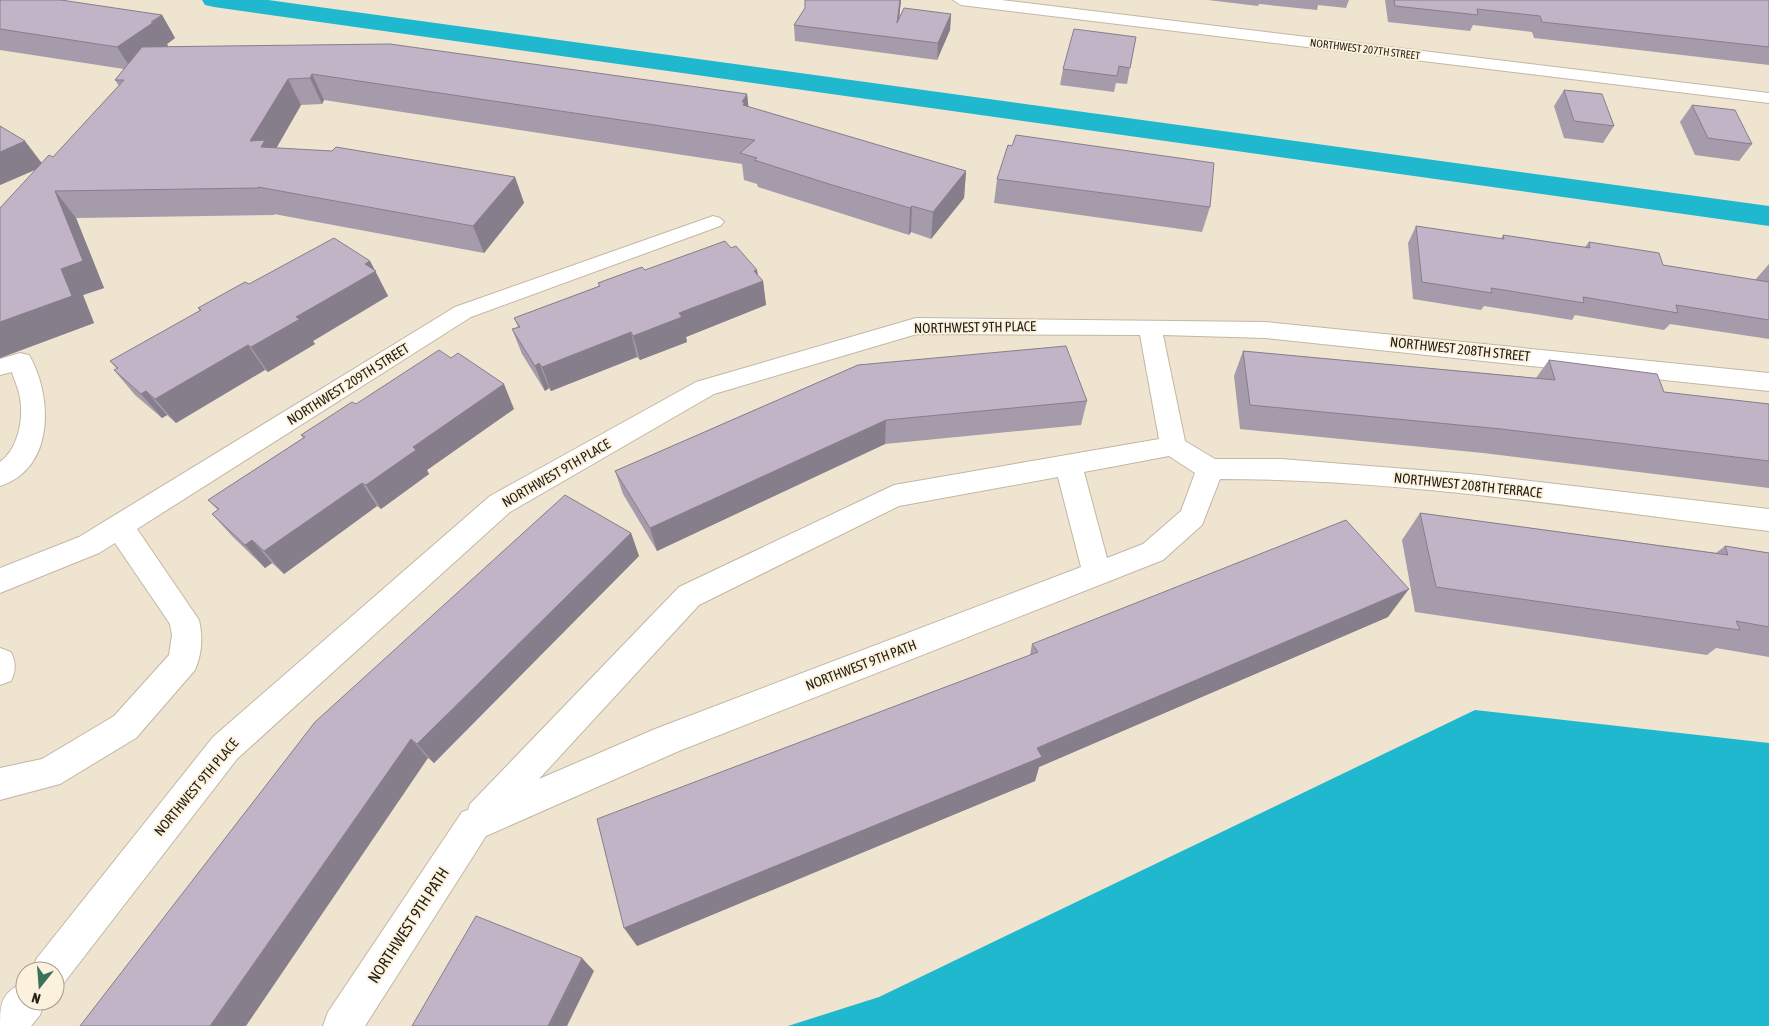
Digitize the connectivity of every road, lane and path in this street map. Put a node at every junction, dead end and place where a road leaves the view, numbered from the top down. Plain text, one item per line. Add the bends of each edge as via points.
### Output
1 (961, 0) edge
2 (1769, 98) edge
3 (713, 222) dead end
4 (1150, 326) junction
5 (0, 367) edge
6 (1769, 382) edge
7 (1173, 446) junction
8 (1069, 466) junction
9 (1210, 469) junction
10 (0, 476) edge
11 (1769, 520) edge
12 (119, 526) junction
13 (1097, 574) junction
14 (0, 581) edge
15 (0, 662) edge
16 (0, 671) edge
17 (0, 784) edge
18 (474, 824) junction
19 (58, 961) edge
20 (18, 1011) edge
21 (7, 1026) edge
22 (342, 1026) edge

1 - 2 street, NORTHWEST 207TH STREET
3 - 12 street, NORTHWEST 209TH STREET via 463,312
4 - 6 street, NORTHWEST 208TH STREET via 1276,331
4 - 7 street
4 - 19 street, NORTHWEST 9TH PLACE via 916,326 705,388 500,504 225,748
5 - 10 street via 20,361 33,399 31,440 15,465
7 - 8 street, NORTHWEST 9TH PATH
7 - 9 street
8 - 13 street
8 - 18 street, NORTHWEST 9TH PATH via 894,496 689,596
9 - 11 street, NORTHWEST 208TH TERRACE via 1282,469 1470,484
9 - 13 street, NORTHWEST 9TH PATH via 1192,517 1153,552
12 - 14 street, NORTHWEST 209TH STREET via 89,546
12 - 17 street via 184,620 187,635 184,660 126,727 48,773
13 - 18 street, NORTHWEST 9TH PATH via 667,740
15 - 16 street
18 - 22 street, NORTHWEST 9TH PATH
20 - 21 street

